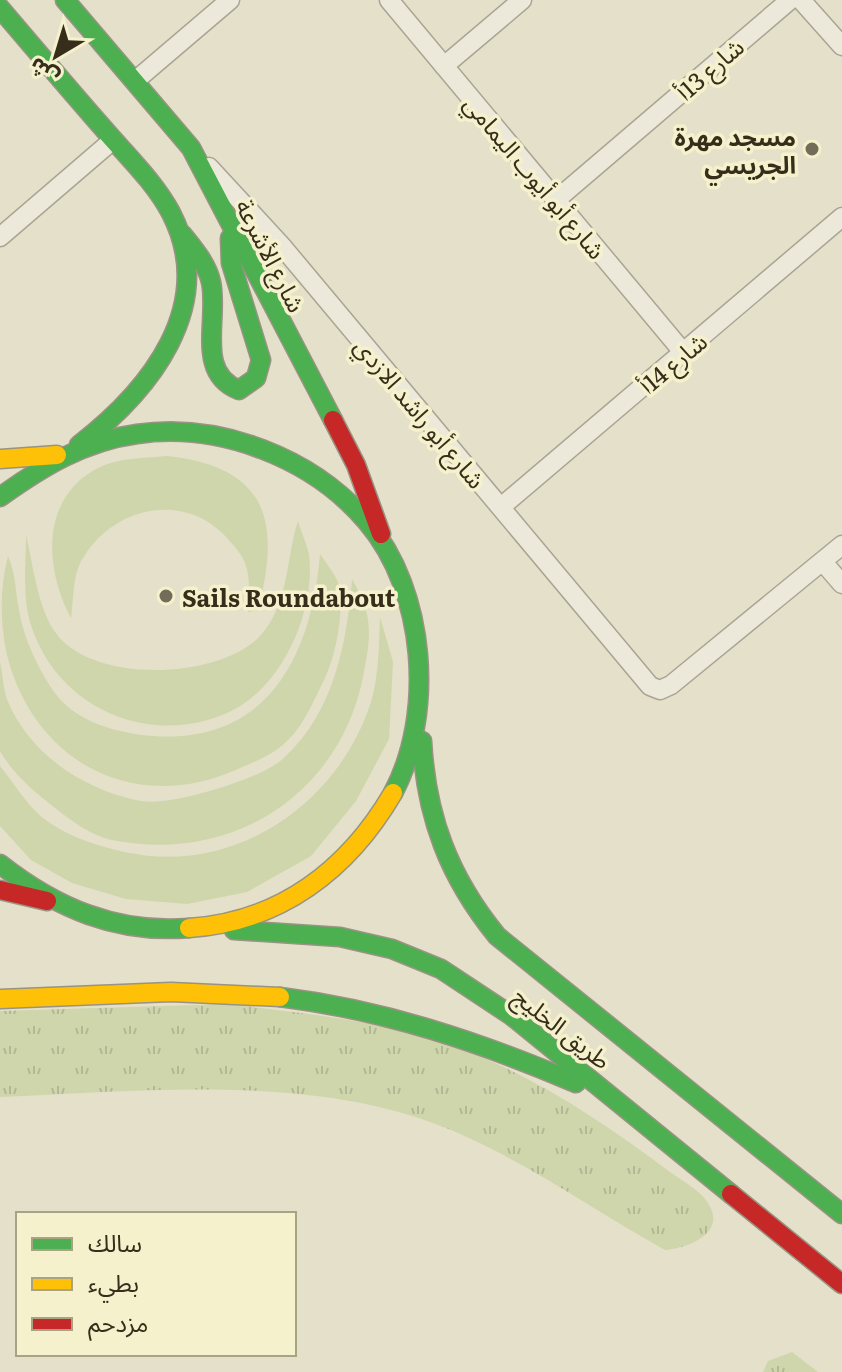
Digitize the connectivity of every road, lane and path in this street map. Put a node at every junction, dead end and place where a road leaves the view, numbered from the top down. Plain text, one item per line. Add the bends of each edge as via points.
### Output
1 (65, 0) edge
2 (230, 0) edge
3 (389, 0) edge
4 (522, 0) edge
5 (790, 0) edge
6 (801, 0) edge
7 (0, 8) edge
8 (842, 46) edge
9 (444, 66) junction
10 (135, 81) junction
11 (113, 140) junction
12 (191, 148) junction
13 (556, 200) junction
14 (842, 217) edge
15 (229, 223) junction
16 (177, 228) junction
17 (0, 237) edge
18 (683, 352) junction
19 (67, 451) junction
20 (0, 459) edge
21 (0, 497) edge
22 (501, 507) junction
23 (842, 545) edge
24 (390, 560) junction
25 (823, 562) junction
26 (842, 584) edge
27 (421, 699) junction
28 (0, 864) edge
29 (0, 890) edge
30 (47, 901) junction
31 (200, 930) junction
32 (0, 999) edge
33 (630, 1111) junction
34 (805, 1184) junction
35 (842, 1189) edge
36 (842, 1214) edge
37 (842, 1284) edge

1 - 10 main road, شارع الأشرعة
2 - 10 street
3 - 9 street, شارع أبو أيوب اليمامي
4 - 9 street
5 - 13 street, شارع 13أ
6 - 8 street
7 - 11 main road
9 - 13 street, شارع أبو أيوب اليمامي
10 - 12 main road, شارع الأشرعة
11 - 16 main road via 151,184
11 - 17 street
12 - 15 main road, شارع الأشرعة
12 - 22 street, شارع أبو راشد الازدي via 281,245
13 - 18 street, شارع أبو أيوب اليمامي
14 - 18 street, شارع 14أ
15 - 16 main road via 231,263 261,360 256,378 239,390 220,383 213,372 216,314 211,279
15 - 24 main road, شارع الأشرعة via 356,465
16 - 19 main road via 185,288 165,360 133,403
18 - 22 street, شارع 14أ
19 - 20 main road
19 - 21 main road
19 - 24 main road via 150,432 225,435 309,472 366,519
22 - 25 street, شارع أبو راشد الازدي via 655,689 666,688
23 - 25 street
24 - 27 main road via 414,626
25 - 26 street
27 - 31 main road via 403,774 366,838 344,861 293,900
27 - 34 main road, طريق الخليج via 428,811 440,848 475,911 517,953
28 - 30 main road
29 - 30 main road
30 - 31 main road via 138,930
31 - 33 main road, طريق الخليج via 311,932 412,957 478,991
32 - 33 main road via 215,993 357,1008 472,1040
33 - 37 main road, طريق الخليج
34 - 35 main road
34 - 36 main road, طريق الخليج

